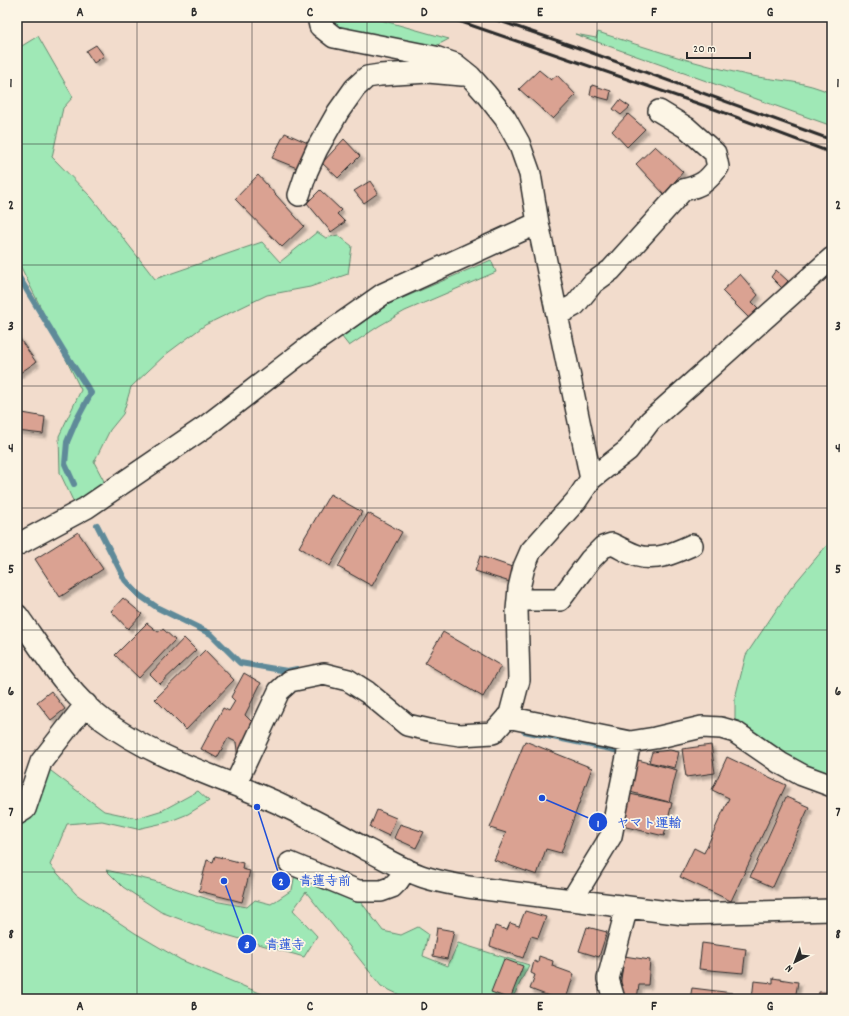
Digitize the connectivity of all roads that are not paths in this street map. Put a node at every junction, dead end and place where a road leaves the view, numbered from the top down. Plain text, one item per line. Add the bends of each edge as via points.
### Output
1 (318, 17) edge
2 (470, 76) junction
3 (659, 111) dead end
4 (300, 195) dead end
5 (538, 223) junction
6 (832, 258) edge
7 (557, 315) junction
8 (591, 479) junction
9 (17, 545) edge
10 (692, 545) dead end
11 (518, 600) junction
12 (17, 615) edge
13 (86, 704) junction
14 (507, 717) junction
15 (630, 742) junction
16 (235, 785) junction
17 (832, 786) edge
18 (17, 814) edge
19 (290, 863) dead end
20 (406, 869) junction
21 (572, 900) junction
22 (627, 908) junction
23 (832, 910) edge
24 (614, 999) edge

1 - 2 street via 320,26 334,37 435,57 455,64
2 - 4 street via 428,72 367,77 354,88 338,112 317,149
2 - 5 street via 505,118 519,143 530,174
3 - 7 street via 687,128 715,153 718,168 709,180 697,187 683,190 611,270 593,283 575,305
5 - 7 street
5 - 9 street via 383,294 318,339 205,427 86,508
6 - 8 street via 650,421 628,450
7 - 8 street
8 - 11 street via 576,502 531,551 524,567
10 - 11 street via 672,554 652,558 637,555 612,544 603,547 590,560 560,600
11 - 14 street via 519,680
12 - 13 street via 60,676
13 - 16 street via 102,719 139,744
13 - 18 street via 40,762 25,809
14 - 15 street
14 - 16 street via 493,733 460,735 434,731 407,725 348,680 324,674 290,681 279,691
15 - 17 street via 702,727 721,728 735,732 802,775
15 - 21 street via 611,836
16 - 20 street via 320,823
19 - 20 street via 358,891 392,887
20 - 21 street via 423,877 448,883
21 - 22 street
22 - 23 street via 684,914
22 - 24 street via 608,979

